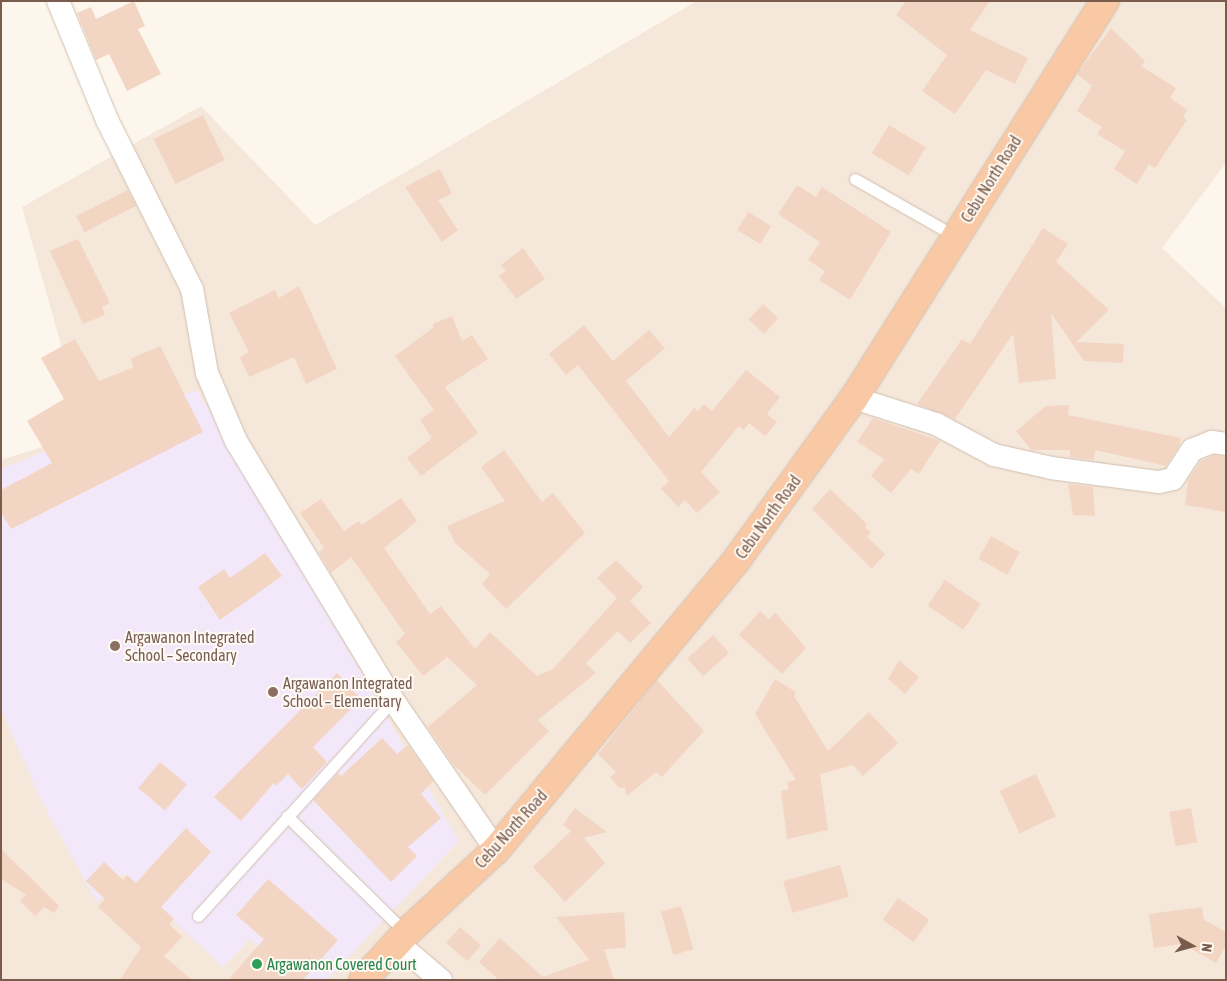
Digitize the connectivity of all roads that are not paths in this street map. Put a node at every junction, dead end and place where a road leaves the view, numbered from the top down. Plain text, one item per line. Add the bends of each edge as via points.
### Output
1 (58, 1) edge
2 (1105, 1) edge
3 (855, 179) dead end
4 (955, 236) junction
5 (854, 398) junction
6 (1226, 444) edge
7 (393, 700) junction
8 (287, 816) junction
9 (496, 850) junction
10 (198, 916) dead end
11 (401, 937) junction
12 (363, 980) edge
13 (441, 980) edge

1 - 7 street via 107,120 192,289 207,373 236,442
2 - 4 highway, Cebu North Road
3 - 4 lane
4 - 5 highway, Cebu North Road
5 - 6 street via 936,424 994,455 1051,468 1159,482 1173,479 1192,450 1212,442
5 - 9 highway, Cebu North Road via 738,558
7 - 8 lane
7 - 9 street
8 - 10 lane
8 - 11 lane
9 - 11 highway, Cebu North Road
11 - 12 highway, Cebu North Road
11 - 13 street

